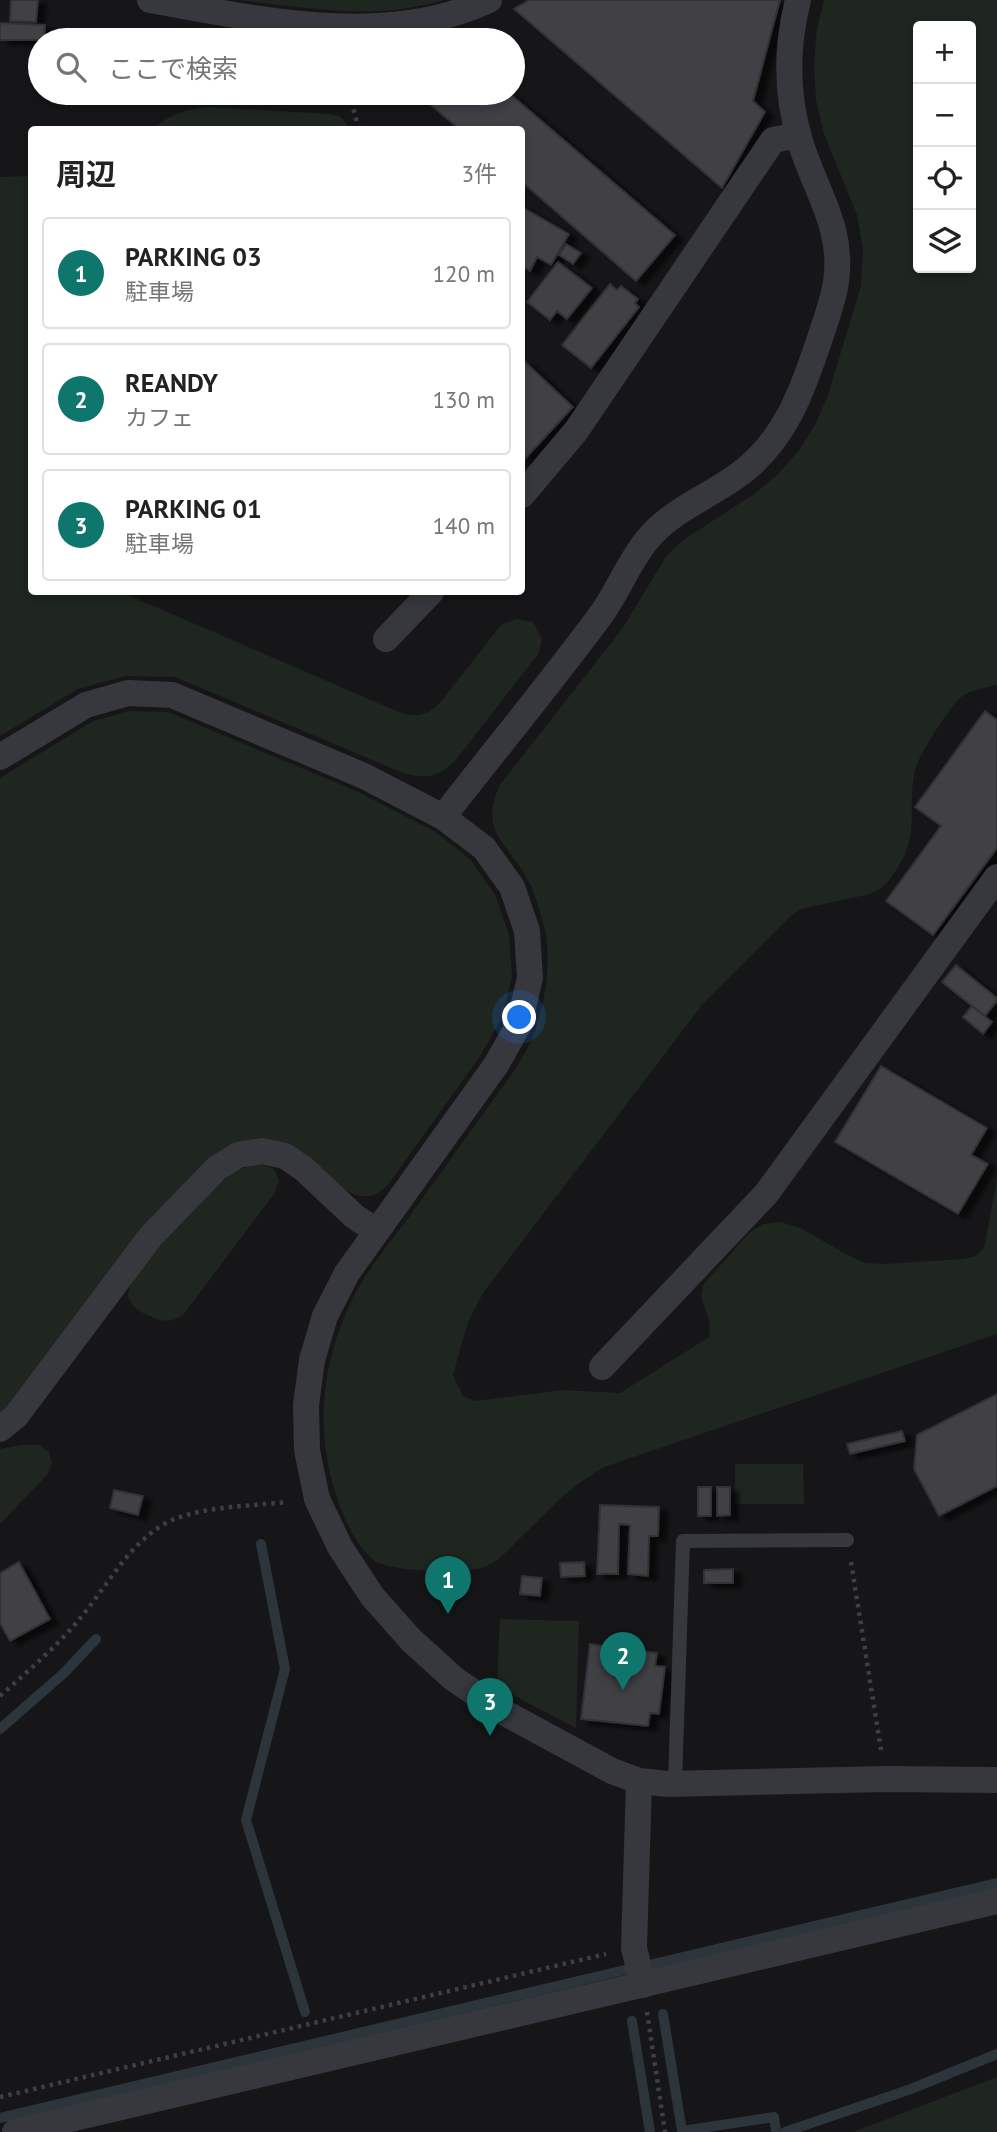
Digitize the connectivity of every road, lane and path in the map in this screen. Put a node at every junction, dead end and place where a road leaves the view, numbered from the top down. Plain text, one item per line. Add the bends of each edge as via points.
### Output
1 (150, 0) edge
2 (489, 0) edge
3 (798, 0) edge
4 (352, 105) edge
5 (358, 126) edge
6 (799, 135) junction
7 (525, 492) edge
8 (428, 595) edge
9 (386, 639) dead end
10 (0, 757) edge
11 (443, 817) junction
12 (997, 877) edge
13 (376, 1231) junction
14 (603, 1367) dead end
15 (0, 1429) edge
16 (317, 1499) junction
17 (847, 1540) dead end
18 (854, 1580) dead end
19 (0, 1696) edge
20 (886, 1779) junction
21 (997, 1780) edge
22 (639, 1781) junction
23 (675, 1783) junction
24 (997, 1901) edge
25 (634, 1948) junction
26 (643, 1984) junction
27 (0, 2097) edge
28 (15, 2132) edge
29 (665, 2132) edge

1 - 2 street via 351,28 438,18
3 - 6 street via 788,64
4 - 5 path
6 - 7 street via 773,140 576,431
6 - 11 street via 833,222 838,251 829,312 794,411 762,455 669,519 648,539 601,615
8 - 9 street
10 - 11 street via 86,705 128,693 172,695 363,776
11 - 13 street via 484,848 512,887 527,931 530,978 519,1024 496,1065
12 - 14 street via 766,1194
13 - 15 street via 285,1156 262,1151 238,1156 217,1168 151,1237 16,1416
13 - 16 street via 325,1316 312,1360 307,1450
16 - 19 path via 199,1512 152,1532 62,1639
16 - 22 street via 340,1547 372,1596 454,1679 503,1712
17 - 23 lane via 683,1541
18 - 20 path
20 - 21 street
20 - 23 street
22 - 23 street
22 - 25 street
24 - 26 street
25 - 26 street
25 - 27 path
26 - 28 street
26 - 29 path

